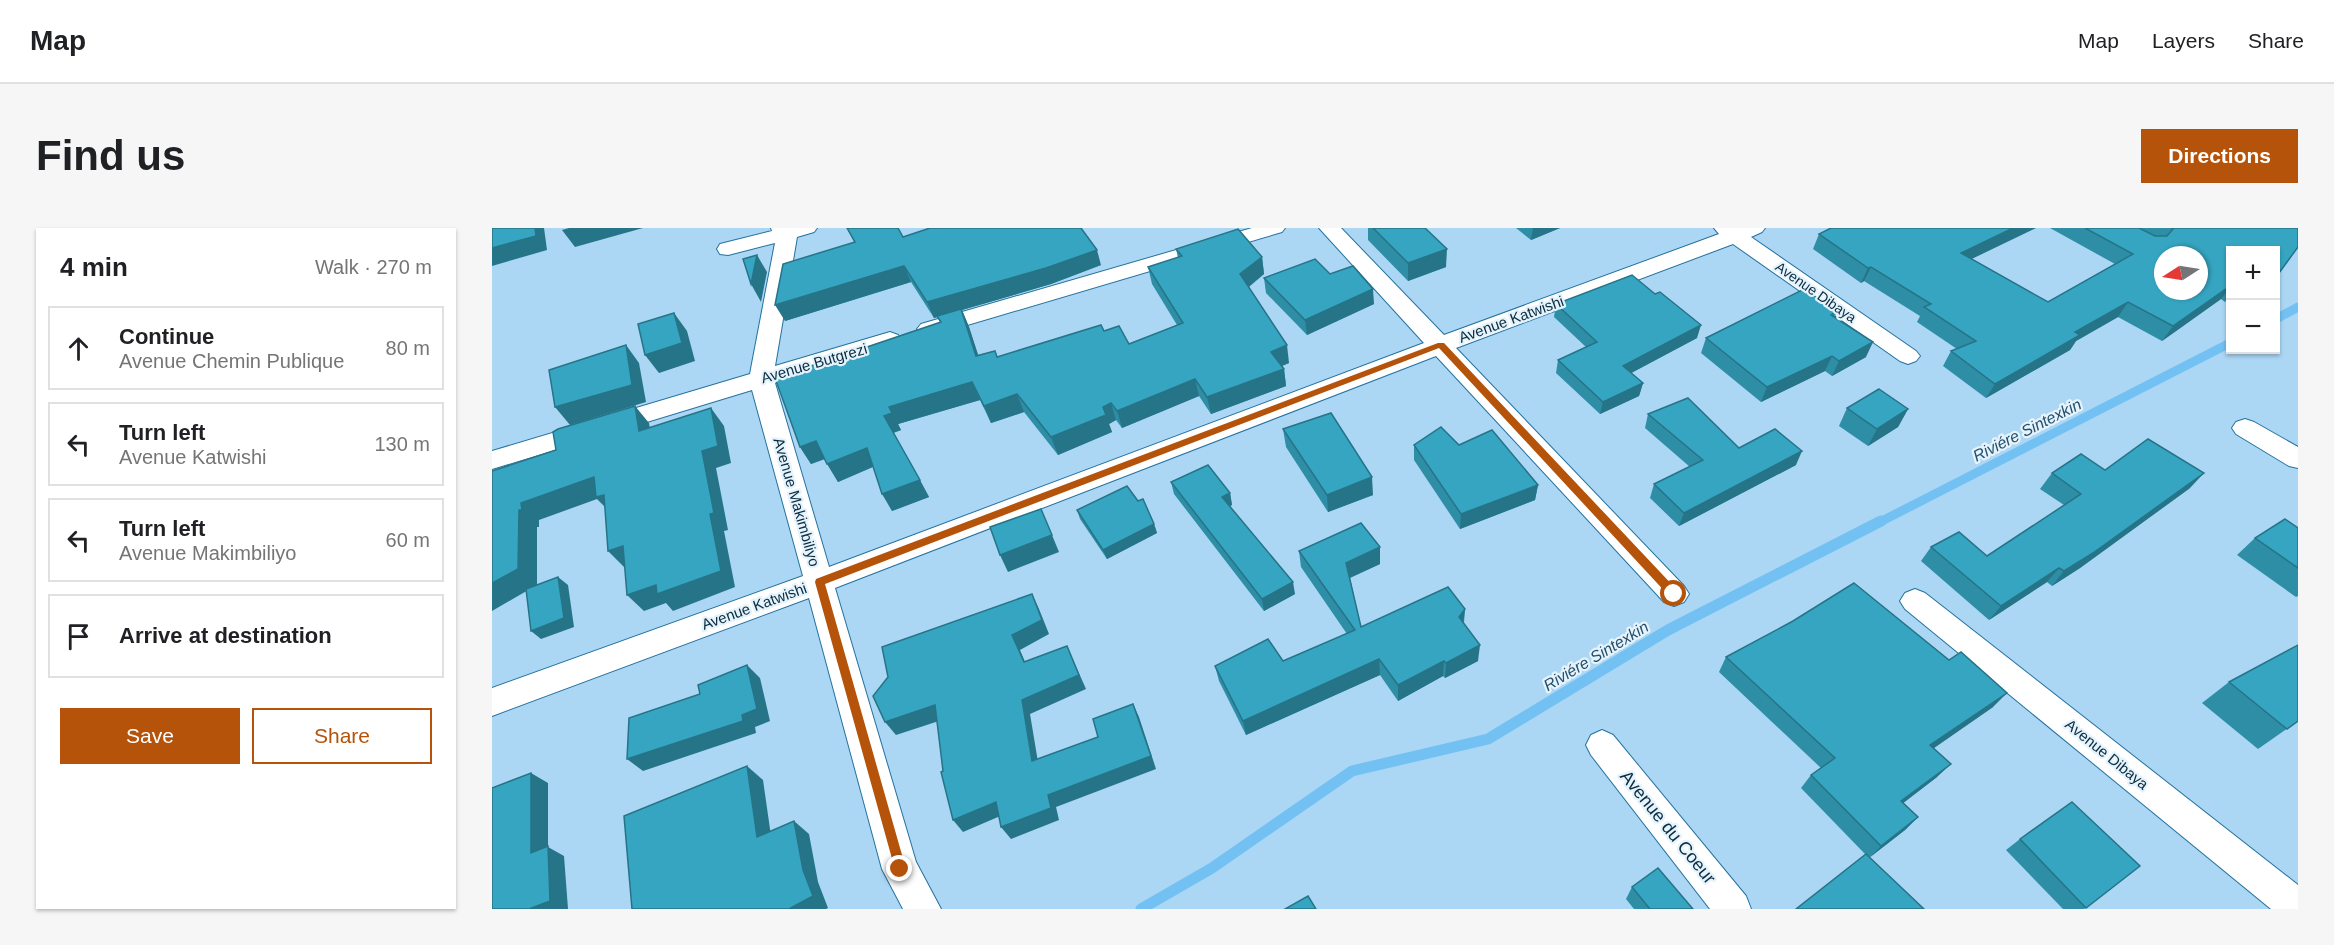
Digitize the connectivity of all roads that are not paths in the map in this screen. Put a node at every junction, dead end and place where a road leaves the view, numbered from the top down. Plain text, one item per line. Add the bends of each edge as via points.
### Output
1 (1275, 228) edge
2 (1329, 228) edge
3 (792, 230) edge
4 (1738, 231) edge
5 (728, 249) dead end
6 (1441, 345) junction
7 (1908, 356) dead end
8 (761, 378) junction
9 (2245, 428) dead end
10 (2298, 459) edge
11 (492, 460) edge
12 (820, 582) junction
13 (1674, 594) dead end
14 (1916, 601) dead end
15 (492, 702) edge
16 (1602, 745) dead end
17 (2298, 908) edge
18 (923, 909) edge
19 (1733, 909) edge

1 - 8 street, Avenue Butgrezi
2 - 6 street
3 - 5 street
3 - 8 street, Avenue Makimbiliyo
4 - 6 street, Avenue Katwishi
4 - 7 street, Avenue Dibaya
6 - 12 street, Avenue Katwishi
6 - 13 street
8 - 11 street, Avenue Butgrezi
8 - 12 street, Avenue Makimbiliyo
9 - 10 street
12 - 15 street, Avenue Katwishi
12 - 18 street, Avenue Makimbiliyo via 900,869
14 - 17 street, Avenue Dibaya
16 - 19 street, Avenue du Coeur

